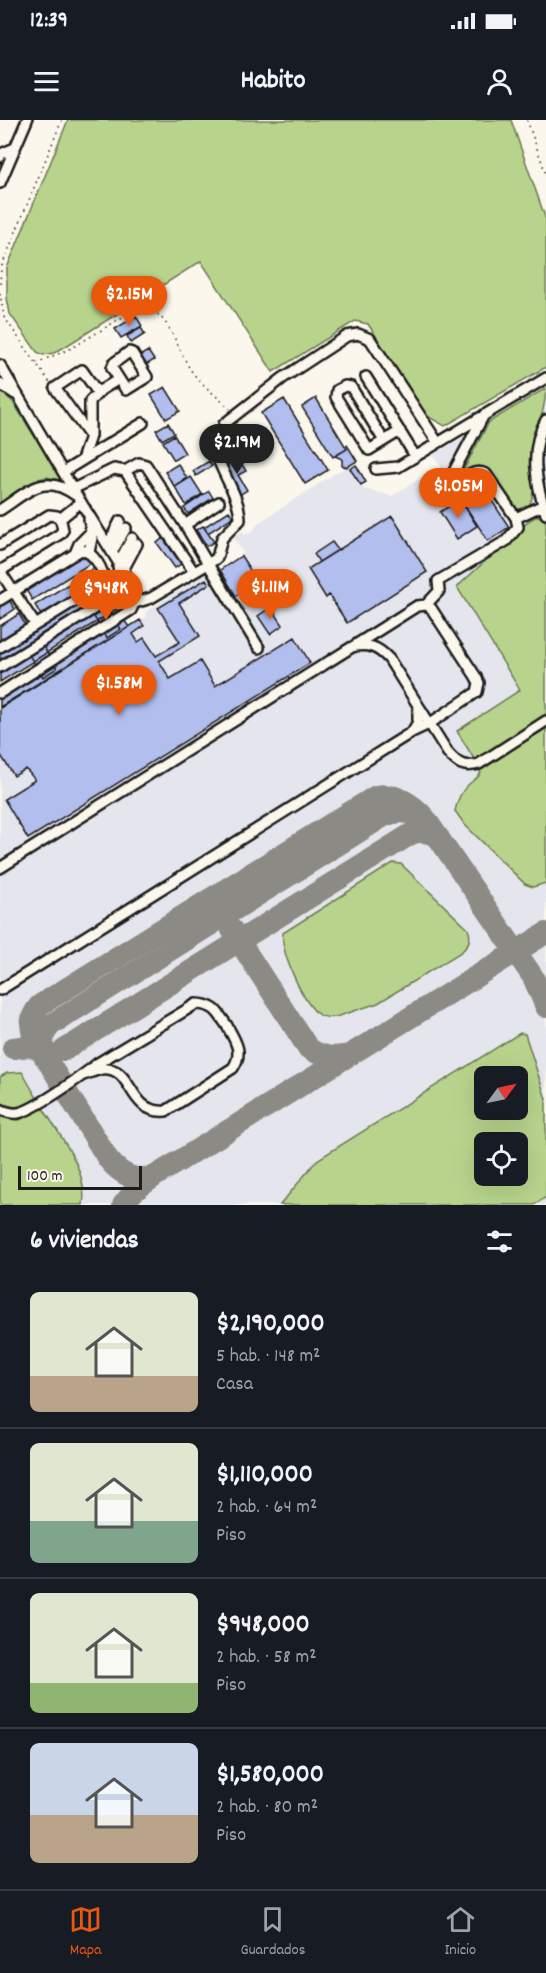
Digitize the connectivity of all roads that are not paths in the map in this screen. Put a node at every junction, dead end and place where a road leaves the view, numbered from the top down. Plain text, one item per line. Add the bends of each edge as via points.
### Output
1 (27, 120) edge
2 (15, 148) junction
3 (0, 154) edge
4 (0, 183) edge
5 (128, 342) dead end
6 (129, 352) junction
7 (0, 365) edge
8 (366, 377) dead end
9 (546, 378) edge
10 (119, 379) junction
11 (0, 384) edge
12 (98, 393) junction
13 (20, 398) junction
14 (484, 415) junction
15 (546, 420) edge
16 (143, 423) dead end
17 (399, 431) junction
18 (90, 436) junction
19 (384, 441) junction
20 (438, 443) junction
21 (415, 456) junction
22 (82, 460) junction
23 (376, 469) dead end
24 (125, 471) junction
25 (63, 472) junction
26 (77, 496) junction
27 (219, 502) dead end
28 (544, 509) edge
29 (0, 510) edge
30 (89, 514) junction
31 (516, 518) junction
32 (60, 519) junction
33 (123, 525) dead end
34 (185, 525) junction
35 (92, 531) junction
36 (134, 541) dead end
37 (0, 545) edge
38 (110, 549) junction
39 (76, 551) junction
40 (89, 552) junction
41 (208, 564) junction
42 (121, 566) junction
43 (1, 570) edge
44 (194, 572) junction
45 (13, 591) junction
46 (0, 600) edge
47 (135, 603) junction
48 (426, 605) junction
49 (35, 624) junction
50 (352, 646) junction
51 (0, 647) edge
52 (259, 648) dead end
53 (0, 667) edge
54 (0, 693) edge
55 (417, 706) junction
56 (546, 721) edge
57 (429, 724) junction
58 (412, 732) junction
59 (0, 868) edge
60 (0, 990) edge
61 (83, 1075) junction
62 (0, 1109) edge

1 - 2 street
2 - 3 street
2 - 4 street
5 - 6 street
6 - 10 street via 112,366
6 - 10 street via 135,355 147,377 126,390
7 - 13 street
8 - 17 street
9 - 14 street
10 - 12 street
11 - 13 street
12 - 18 street via 90,401
12 - 18 street via 82,370 55,388
13 - 25 street
14 - 20 street
14 - 31 street via 445,488 446,494 458,489 472,473 481,471
15 - 28 street via 536,459
16 - 22 street
17 - 19 street
17 - 21 street
18 - 22 street
19 - 19 street via 351,387 338,390 336,397 369,450
20 - 21 street
20 - 41 street via 374,344 358,334 341,339 224,424 223,443 215,450 240,520 222,538 217,558
21 - 23 street via 398,467
22 - 25 street
24 - 26 street via 114,469
24 - 34 street via 139,462 146,465
24 - 44 street
25 - 26 street
26 - 29 street via 60,486 45,484
26 - 30 street
26 - 32 street
27 - 34 street
28 - 31 street
30 - 35 street
30 - 38 street
31 - 48 street via 515,533 438,581 438,591
32 - 37 street via 49,515
32 - 43 street via 60,534
33 - 38 street
34 - 41 street
35 - 39 street
35 - 40 street
36 - 42 street
38 - 42 street
38 - 53 street via 121,579 113,597
39 - 40 street
39 - 45 street
40 - 49 street via 105,577 102,584
41 - 44 street
41 - 52 street
42 - 47 street via 135,593
43 - 45 street
44 - 47 street via 151,598
45 - 46 street
45 - 49 street
47 - 54 street via 124,615
48 - 50 street via 417,606
48 - 57 street via 479,683 472,696
49 - 51 street
50 - 55 street via 362,644 381,650
50 - 59 street
55 - 57 street
55 - 58 street via 418,722
56 - 57 street via 470,766 455,762
57 - 58 street
58 - 60 street
61 - 61 street via 101,1069 117,1072 144,1107 166,1111 225,1075 237,1062 238,1044 219,1013 196,1004
61 - 62 street via 28,1110 12,1113

